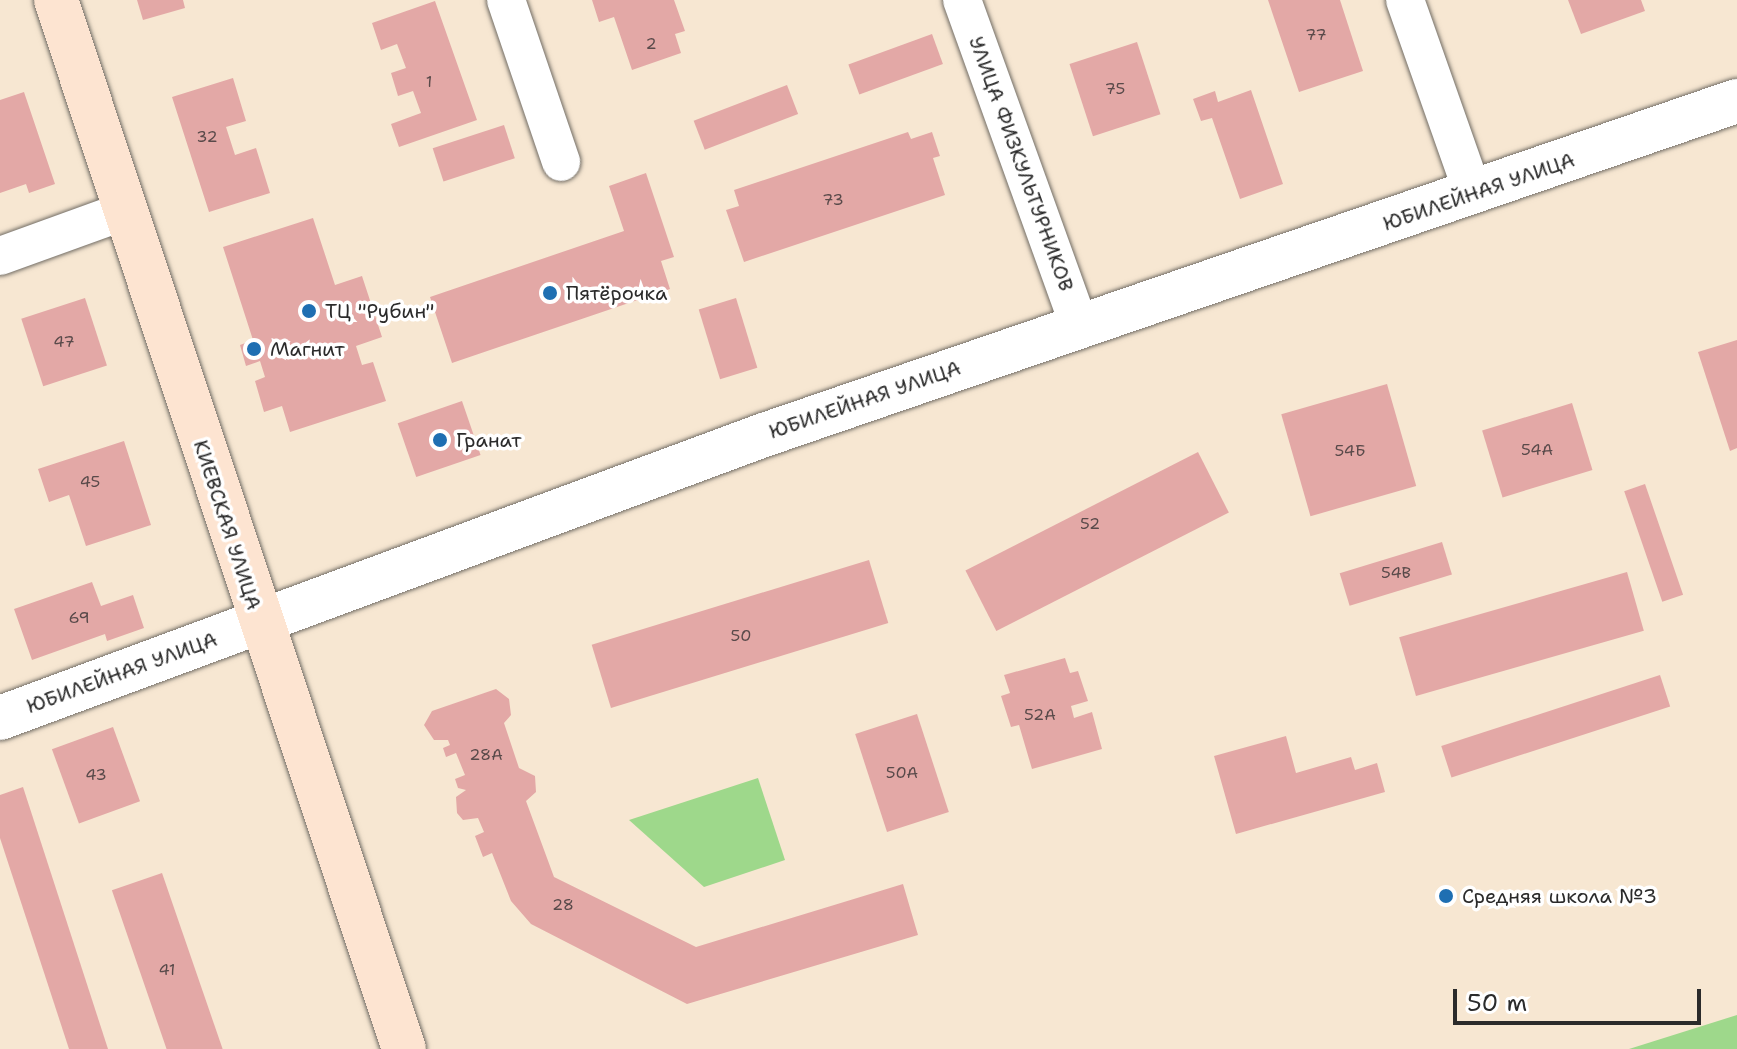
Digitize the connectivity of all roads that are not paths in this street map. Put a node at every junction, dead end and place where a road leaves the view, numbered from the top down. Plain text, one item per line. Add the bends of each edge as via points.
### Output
1 (56, 0) edge
2 (506, 0) edge
3 (962, 0) edge
4 (1405, 0) edge
5 (1737, 101) edge
6 (561, 162) dead end
7 (1473, 193) junction
8 (124, 211) junction
9 (0, 256) edge
10 (1080, 328) junction
11 (259, 622) junction
12 (0, 718) edge
13 (404, 1049) edge

1 - 8 main road, КИЕВСКАЯ УЛИЦА
2 - 6 street
3 - 10 street, УЛИЦА ФИЗКУЛЬТУРНИКОВ
4 - 7 street
5 - 7 street, ЮБИЛЕЙНАЯ УЛИЦА
7 - 10 street, ЮБИЛЕЙНАЯ УЛИЦА
8 - 9 street
8 - 11 main road, КИЕВСКАЯ УЛИЦА
10 - 11 street, ЮБИЛЕЙНАЯ УЛИЦА via 764,435
11 - 12 street, ЮБИЛЕЙНАЯ УЛИЦА
11 - 13 main road, КИЕВСКАЯ УЛИЦА

